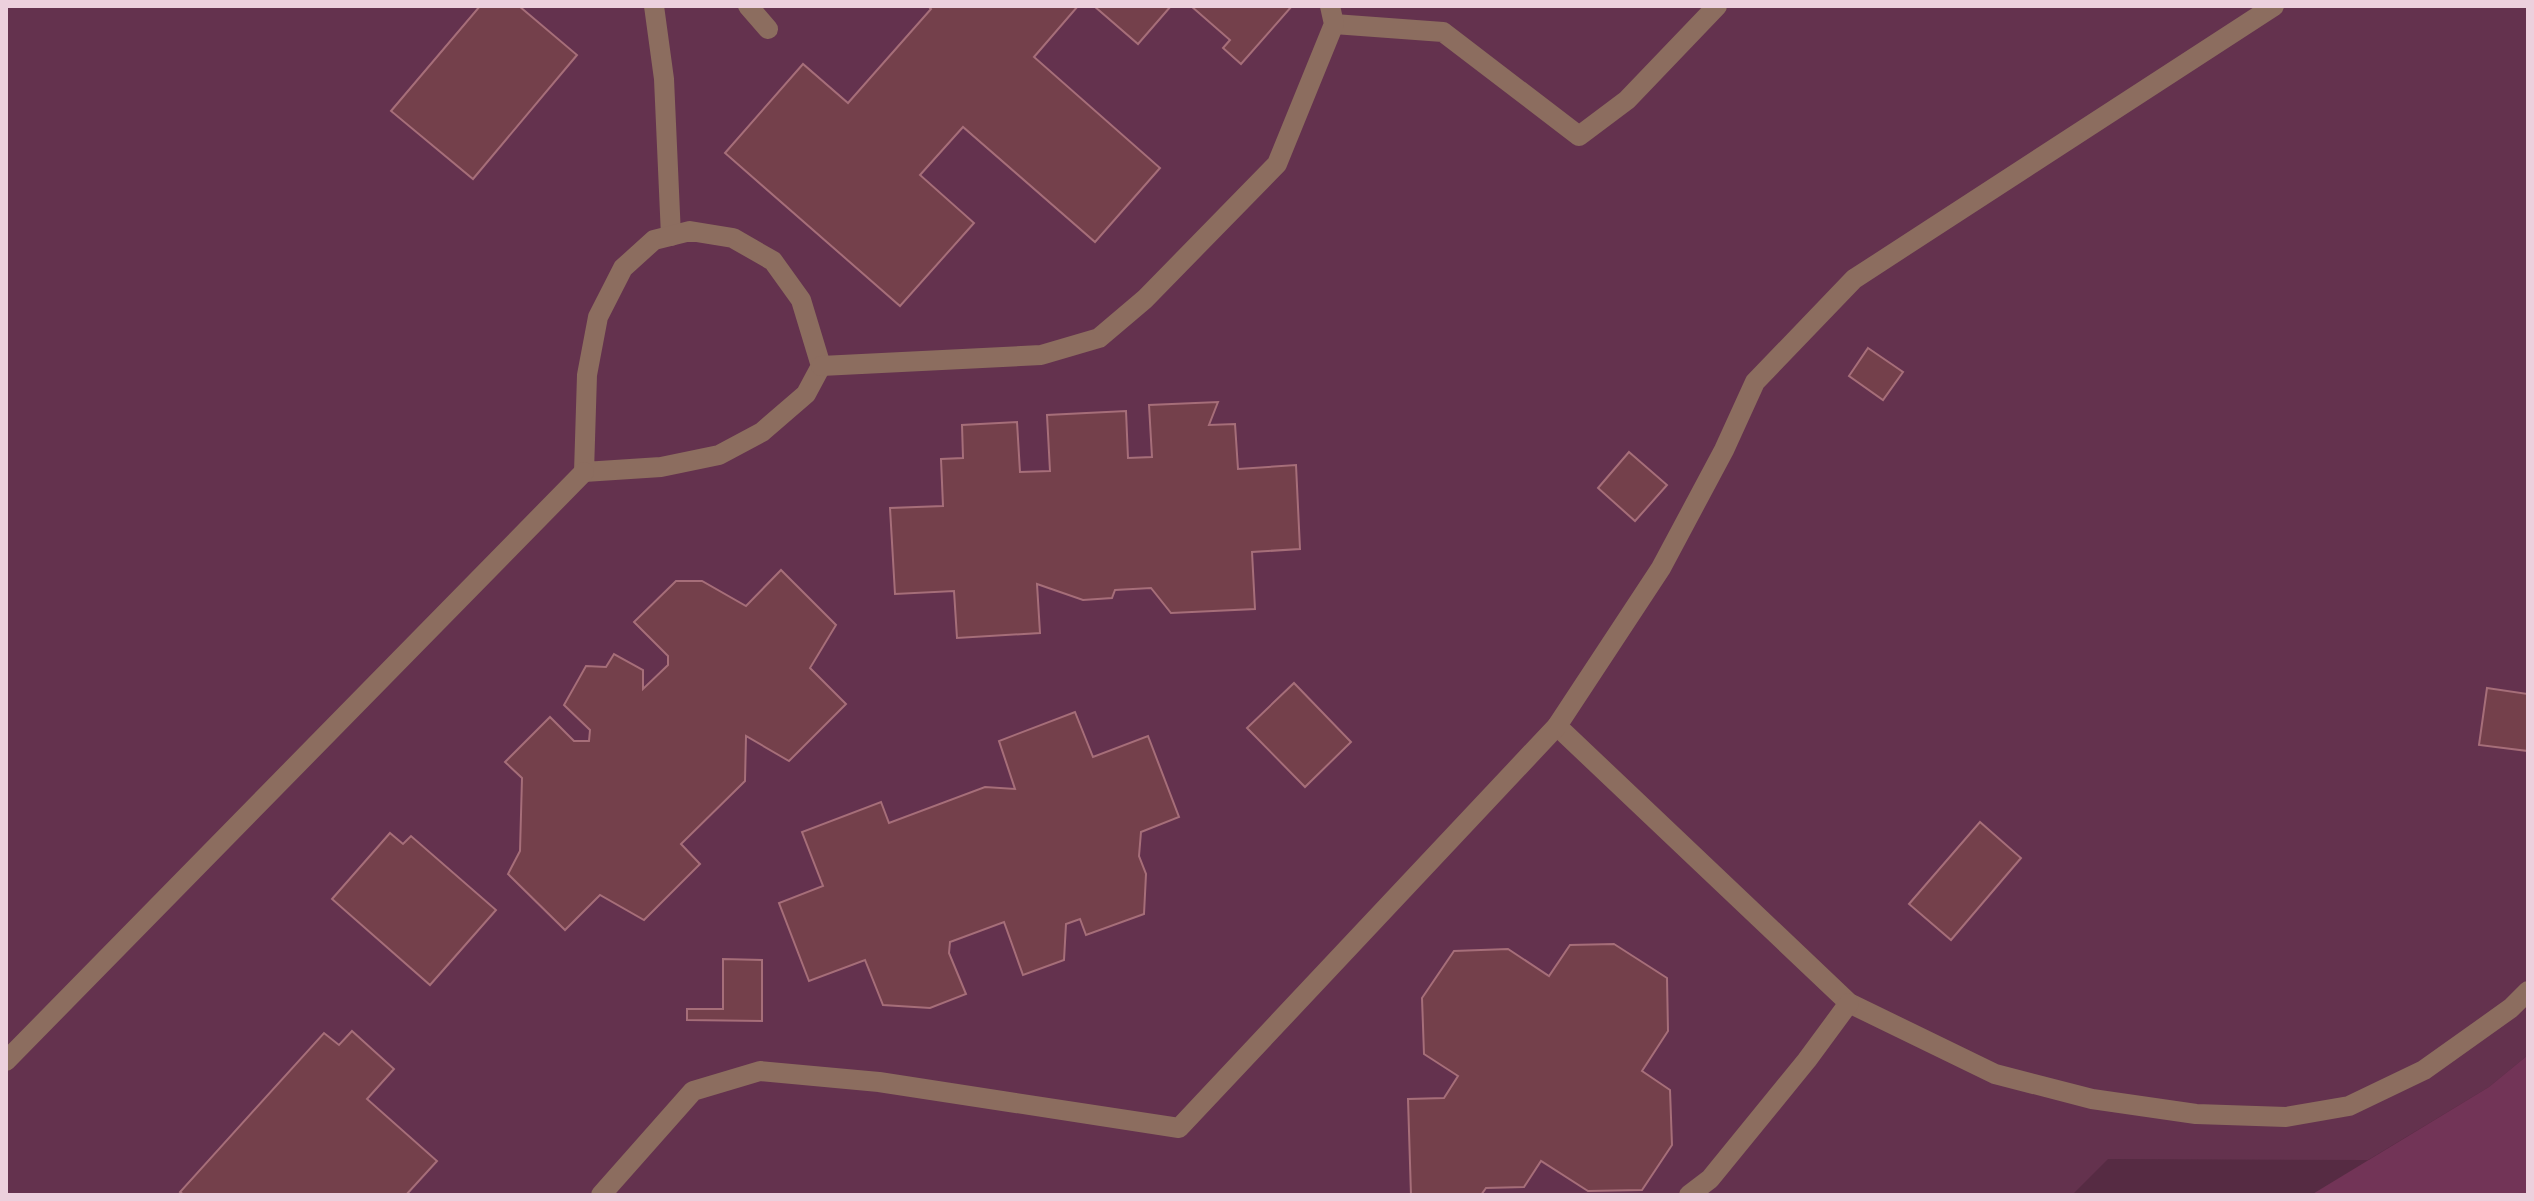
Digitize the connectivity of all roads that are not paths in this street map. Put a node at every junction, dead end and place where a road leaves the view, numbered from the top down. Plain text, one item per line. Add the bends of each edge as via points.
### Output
1 (654, 6) edge
2 (748, 6) edge
3 (1717, 6) edge
4 (2274, 6) edge
5 (1332, 15) edge
6 (768, 29) dead end
7 (671, 236) junction
8 (821, 366) junction
9 (584, 472) junction
10 (1557, 726) junction
11 (2528, 991) edge
12 (1849, 1003) junction
13 (6, 1061) edge
14 (601, 1195) edge
15 (1689, 1195) edge

1 - 7 lane via 664,79
2 - 6 lane
3 - 5 lane via 1627,100 1579,136 1443,32
4 - 10 lane via 1854,279 1755,382 1661,568
5 - 8 lane via 1277,164 1145,299 1099,338 1041,355
7 - 8 lane via 690,231 733,238 773,261 801,300
7 - 9 lane via 654,240 623,268 598,317 587,375
8 - 9 lane via 806,394 762,432 719,455 661,467
9 - 13 lane
10 - 12 lane
10 - 14 lane via 1179,1128 879,1082 760,1071 693,1091
11 - 12 lane via 2424,1070 2349,1106 2286,1117 2196,1114 2050,1089 1995,1074
12 - 15 lane via 1710,1179

